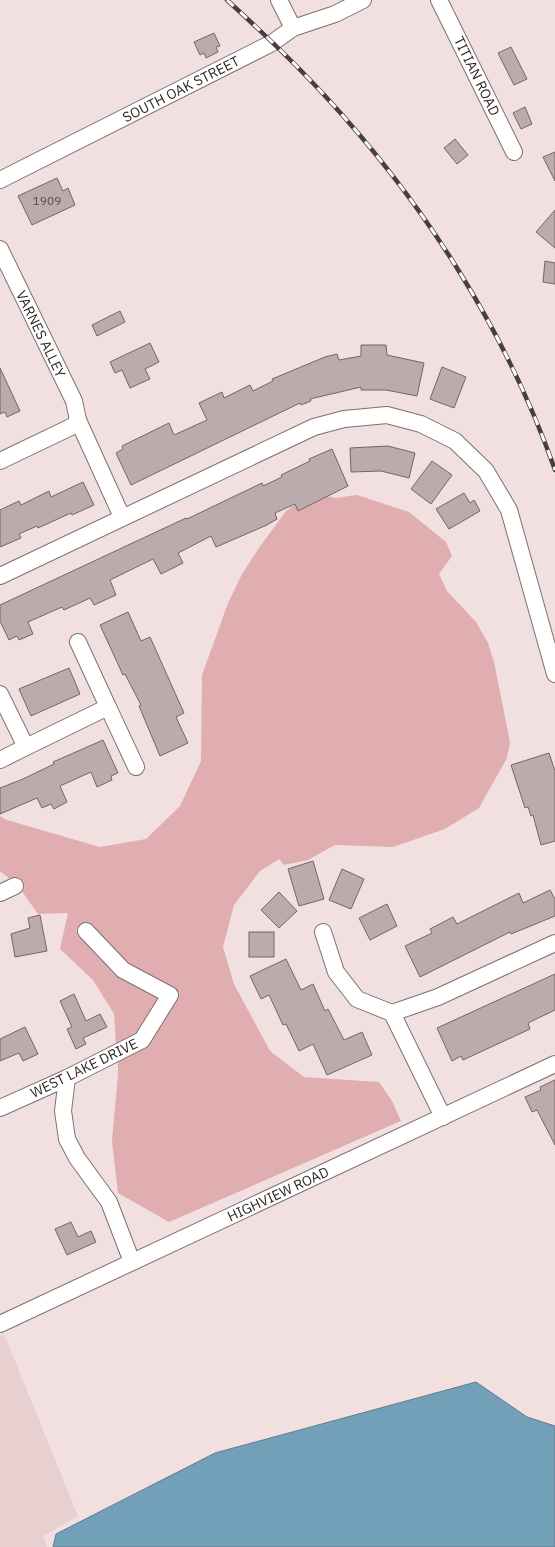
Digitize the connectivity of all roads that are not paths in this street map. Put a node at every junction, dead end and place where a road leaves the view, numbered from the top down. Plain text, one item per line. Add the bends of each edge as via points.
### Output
1 (279, 0) edge
2 (363, 0) edge
3 (439, 0) edge
4 (293, 28) junction
5 (514, 152) dead end
6 (0, 180) edge
7 (0, 249) edge
8 (78, 420) junction
9 (0, 460) edge
10 (122, 517) junction
11 (0, 576) edge
12 (78, 642) dead end
13 (555, 674) edge
14 (0, 694) edge
15 (108, 707) junction
16 (26, 747) junction
17 (0, 760) edge
18 (136, 767) dead end
19 (15, 886) dead end
20 (0, 893) edge
21 (86, 931) dead end
22 (323, 932) dead end
23 (555, 943) edge
24 (392, 1013) junction
25 (555, 1064) edge
26 (67, 1078) junction
27 (0, 1108) edge
28 (443, 1117) junction
29 (132, 1262) junction
30 (0, 1324) edge

1 - 4 street
2 - 4 street, SOUTH OAK STREET via 335,14
3 - 5 street, TITIAN ROAD
4 - 6 street, SOUTH OAK STREET via 272,43
7 - 8 street, VARNES ALLEY via 74,401
8 - 9 street via 73,426
8 - 10 street, VARNES ALLEY
10 - 11 street
10 - 13 street via 314,427 344,419 388,415 421,424 455,441 486,471 509,510
12 - 15 street
14 - 16 street
15 - 16 street
15 - 18 street
16 - 17 street
19 - 20 street
21 - 26 street, WEST LAKE DRIVE via 123,970 170,995 142,1040
22 - 24 street via 336,972 357,999
23 - 24 street via 438,997
24 - 28 street
25 - 28 street, HIGHVIEW ROAD
26 - 27 street, WEST LAKE DRIVE
26 - 29 street via 63,1111 67,1139 77,1158 109,1202
28 - 29 street, HIGHVIEW ROAD
29 - 30 street, HIGHVIEW ROAD

